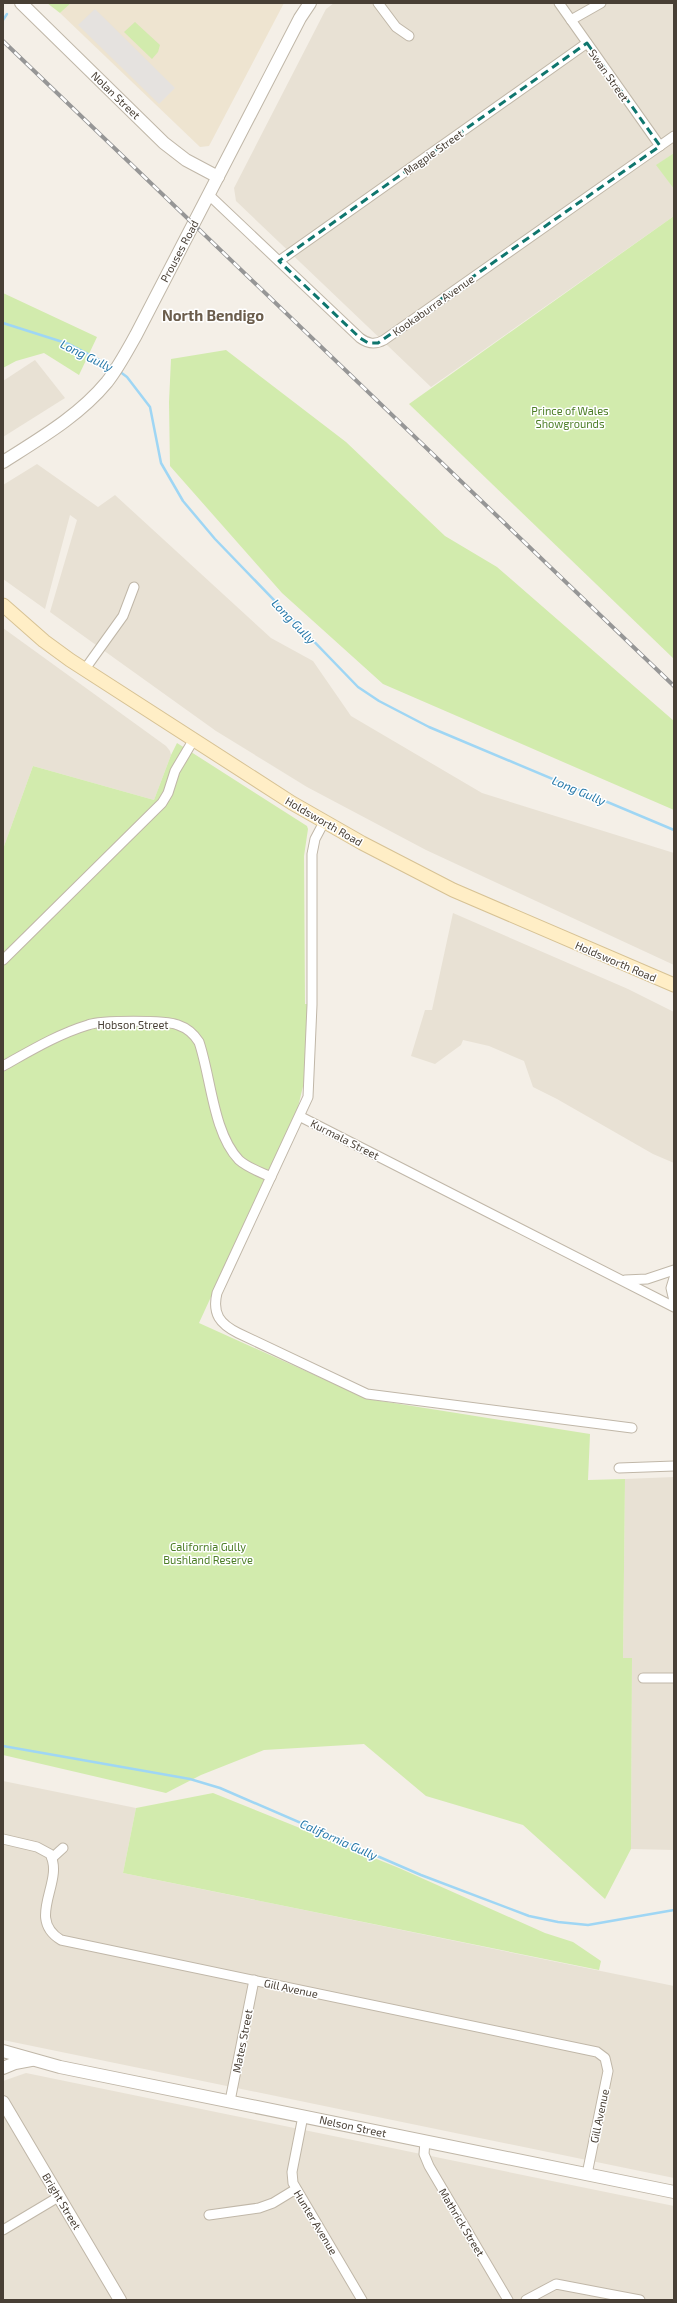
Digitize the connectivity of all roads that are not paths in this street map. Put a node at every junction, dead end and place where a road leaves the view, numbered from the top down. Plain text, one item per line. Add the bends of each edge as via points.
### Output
1 (21, 3) edge
2 (310, 3) edge
3 (378, 3) edge
4 (559, 3) edge
5 (601, 3) edge
6 (571, 20) junction
7 (409, 36) dead end
8 (587, 43) junction
9 (674, 136) edge
10 (660, 146) junction
11 (218, 178) junction
12 (208, 195) junction
13 (279, 261) junction
14 (3, 462) edge
15 (134, 587) dead end
16 (3, 605) edge
17 (85, 670) junction
18 (194, 739) junction
19 (324, 822) junction
20 (3, 960) edge
21 (674, 985) edge
22 (3, 1066) edge
23 (301, 1117) junction
24 (271, 1177) junction
25 (674, 1270) edge
26 (612, 1277) junction
27 (674, 1278) edge
28 (674, 1301) edge
29 (674, 1307) edge
30 (632, 1428) dead end
31 (674, 1466) edge
32 (619, 1468) dead end
33 (643, 1678) dead end
34 (674, 1678) edge
35 (3, 1839) edge
36 (62, 1848) dead end
37 (52, 1858) junction
38 (254, 1980) junction
39 (3, 2051) edge
40 (3, 2056) edge
41 (32, 2060) junction
42 (3, 2068) edge
43 (3, 2101) edge
44 (230, 2101) junction
45 (303, 2116) junction
46 (424, 2141) junction
47 (587, 2174) junction
48 (296, 2189) junction
49 (674, 2192) edge
50 (60, 2196) junction
51 (209, 2215) dead end
52 (3, 2230) edge
53 (119, 2300) edge
54 (362, 2300) edge
55 (508, 2300) edge
56 (526, 2300) edge
57 (640, 2300) edge

1 - 11 street, Nolan Street via 164,143 186,160
2 - 11 street, Prouses Road
3 - 7 street via 396,27
4 - 6 street, Swan Street
5 - 6 street
6 - 8 street, Swan Street
8 - 10 street, Swan Street
8 - 13 street, Magpie Street
9 - 10 street, Kookaburra Avenue
10 - 13 street, Kookaburra Avenue via 378,343 368,343 360,338
11 - 12 street, Prouses Road
12 - 13 street, Kookaburra Avenue
12 - 14 street, Prouses Road via 116,369 92,398 73,414
15 - 17 street via 123,616
16 - 17 main road, Holdsworth Road via 44,642
17 - 18 main road, Holdsworth Road
18 - 19 main road, Holdsworth Road
18 - 20 street via 175,771 162,803
19 - 21 main road, Holdsworth Road via 453,890
19 - 23 street, Kurmala Street via 315,839 312,854 310,1075 308,1097
22 - 24 street, Hobson Street via 89,1024 177,1024 192,1033 199,1042 229,1146 245,1165
23 - 24 street
23 - 26 street, Kurmala Street
24 - 30 street via 217,1293 217,1317 229,1329 367,1394
25 - 26 street, Kurmala Street via 638,1281
26 - 29 street, Kurmala Street
27 - 28 street via 671,1288
31 - 32 street
33 - 34 street
35 - 37 street via 42,1848
36 - 37 street
37 - 38 street, Gill Avenue via 53,1874 45,1918 54,1936 77,1945
38 - 44 street, Mates Street
38 - 47 street, Gill Avenue via 592,2050 609,2056
39 - 41 street, Nelson Street
40 - 42 street
41 - 42 street, Nelson Street
41 - 44 street, Nelson Street
43 - 50 street, Bright Street
44 - 45 street, Nelson Street
45 - 46 street, Nelson Street
45 - 48 street, Hunter Avenue via 292,2172
46 - 47 street, Nelson Street
46 - 55 street, Mathrick Street via 424,2154 429,2166
47 - 49 street, Nelson Street
48 - 51 street via 259,2208
48 - 54 street, Hunter Avenue
50 - 52 street
50 - 53 street, Bright Street
56 - 57 street via 556,2284

